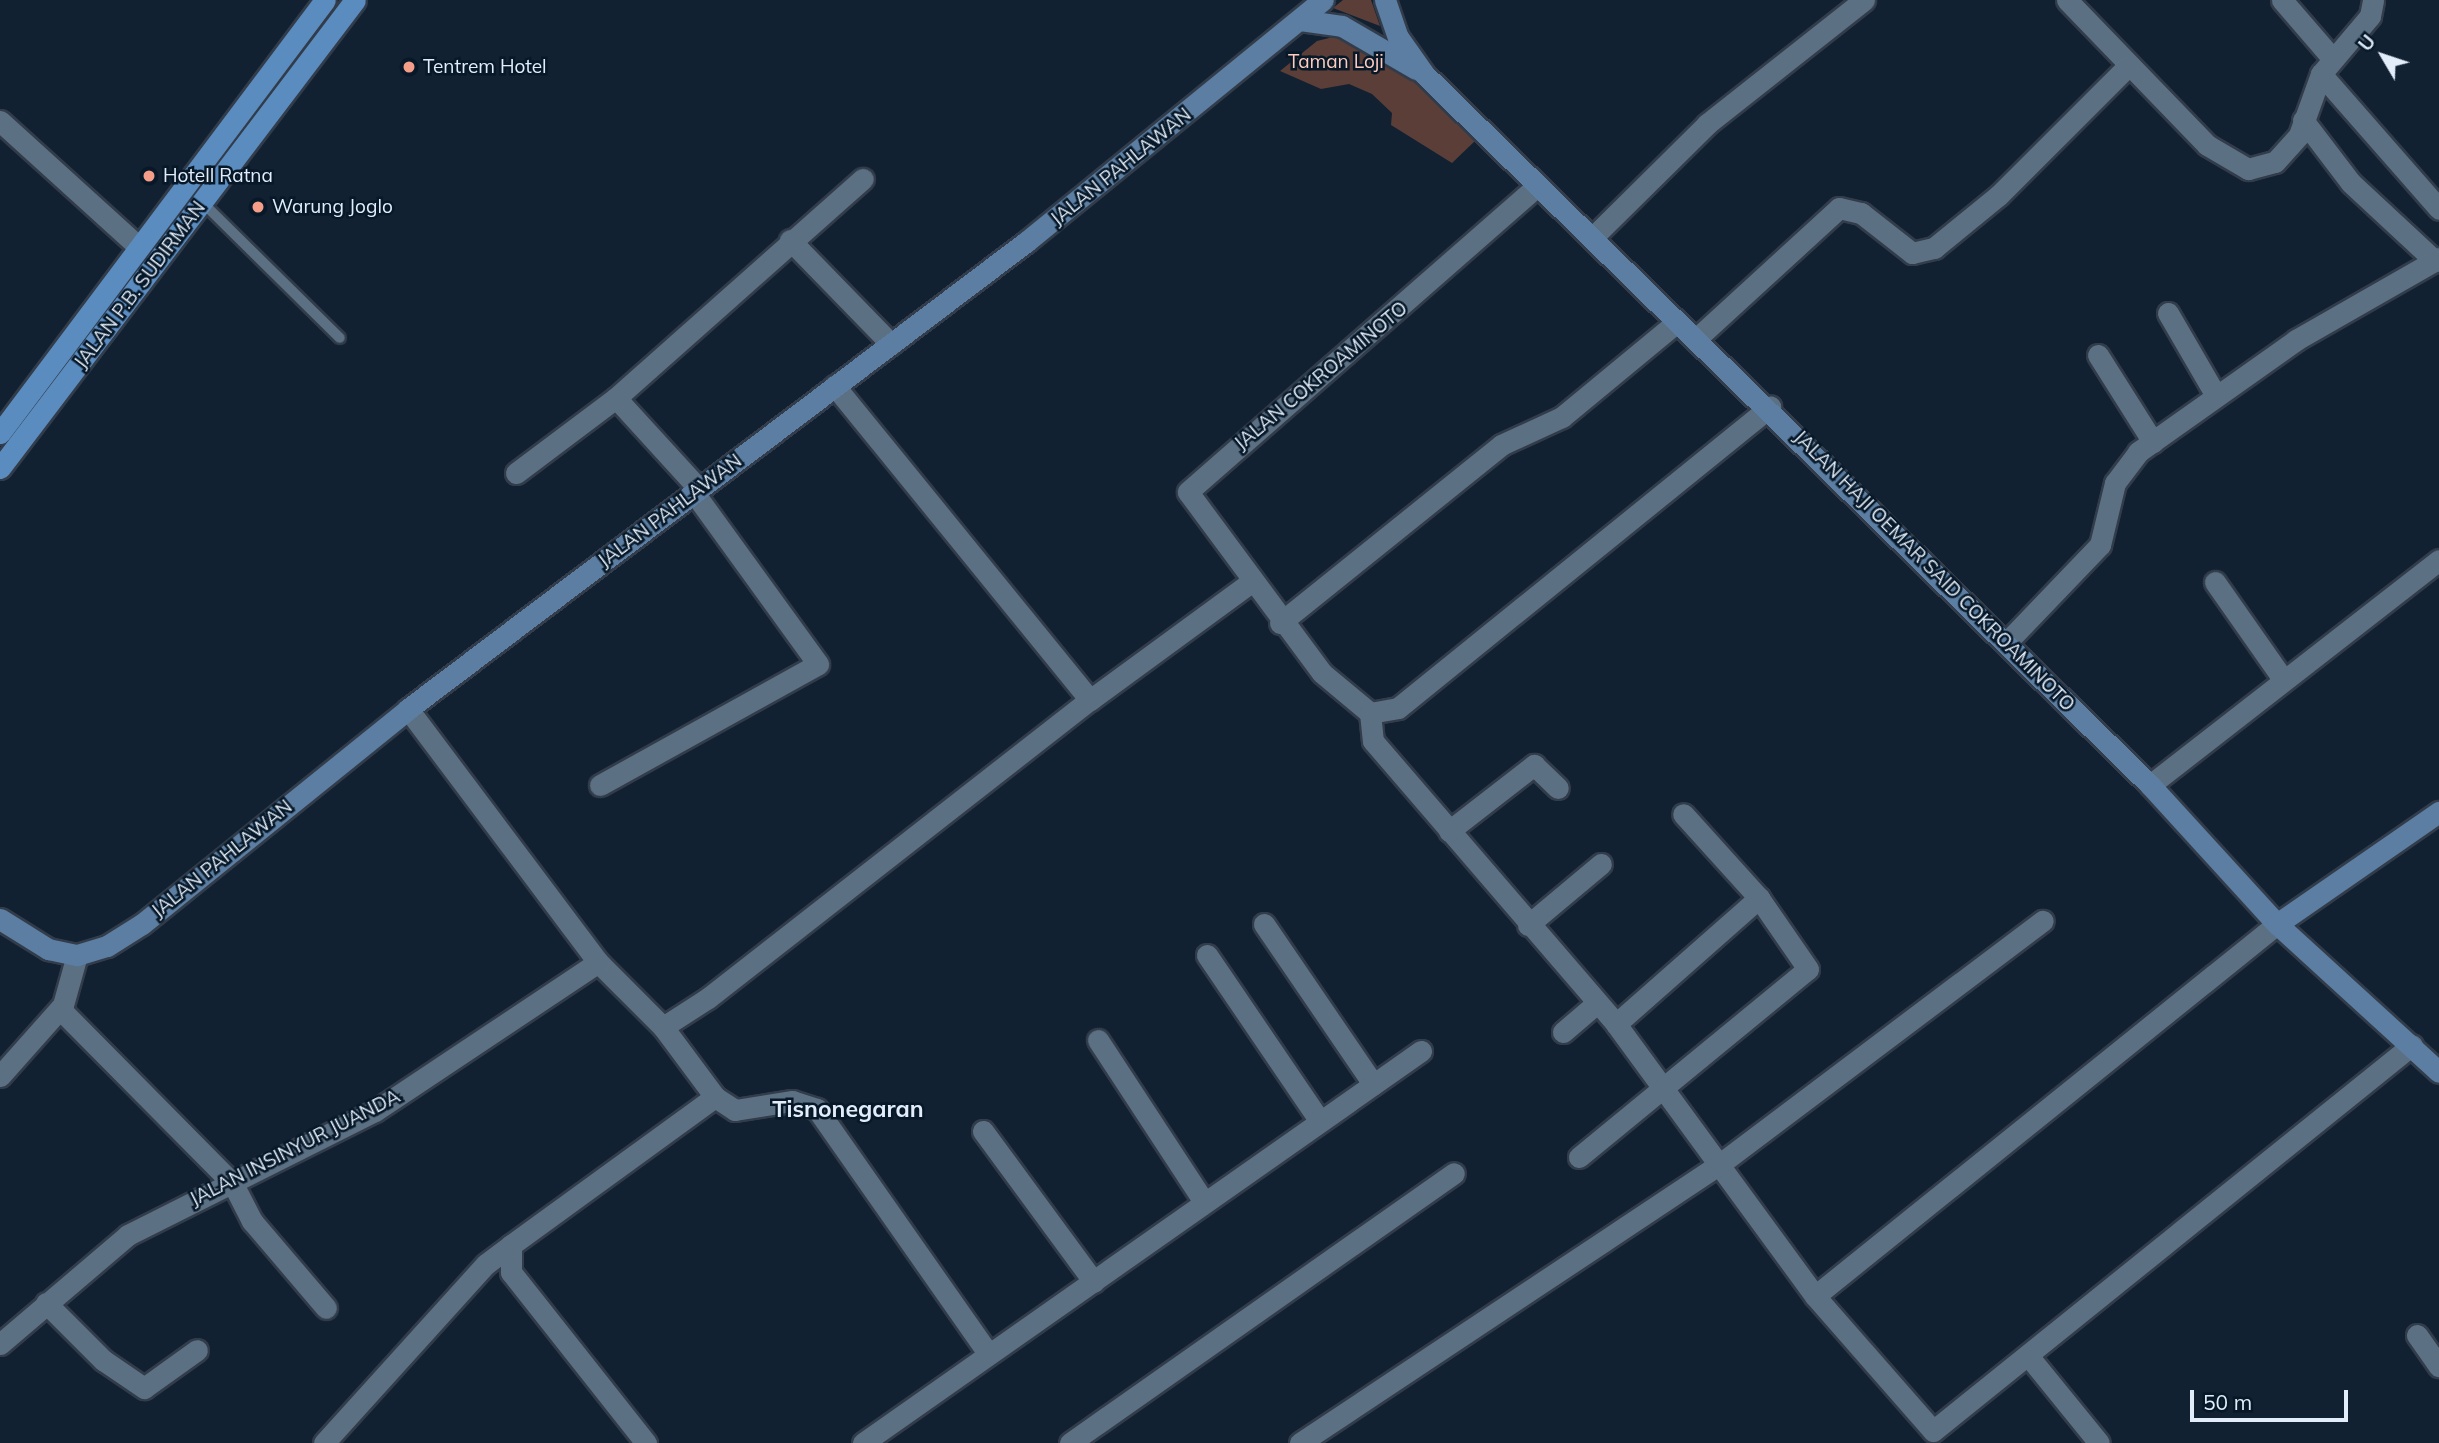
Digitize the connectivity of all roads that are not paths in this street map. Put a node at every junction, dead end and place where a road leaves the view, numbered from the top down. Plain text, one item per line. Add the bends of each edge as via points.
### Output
1 (325, 0) edge
2 (355, 0) edge
3 (1323, 0) edge
4 (1385, 0) edge
5 (1864, 0) edge
6 (2067, 0) edge
7 (2282, 0) edge
8 (2373, 0) edge
9 (1300, 20) junction
10 (2327, 66) junction
11 (2127, 67) junction
12 (1424, 74) junction
13 (2303, 120) junction
14 (0, 121) edge
15 (863, 179) dead end
16 (1537, 186) junction
17 (203, 203) junction
18 (2439, 209) edge
19 (1592, 238) junction
20 (790, 240) junction
21 (138, 247) junction
22 (2437, 259) edge
23 (2168, 313) dead end
24 (1677, 322) junction
25 (340, 338) dead end
26 (1696, 339) junction
27 (891, 344) junction
28 (2098, 355) dead end
29 (835, 387) junction
30 (2215, 394) junction
31 (616, 398) junction
32 (1770, 407) junction
33 (0, 433) edge
34 (2153, 442) junction
35 (0, 468) edge
36 (516, 474) dead end
37 (697, 491) junction
38 (2439, 560) edge
39 (2214, 582) dead end
40 (1250, 583) junction
41 (1280, 623) junction
42 (2006, 643) junction
43 (2283, 679) junction
44 (1090, 699) junction
45 (408, 709) junction
46 (1370, 713) junction
47 (600, 785) dead end
48 (2150, 785) junction
49 (1558, 789) dead end
50 (2439, 812) edge
51 (1683, 814) dead end
52 (1449, 831) junction
53 (1601, 864) dead end
54 (1759, 898) junction
55 (0, 919) edge
56 (2043, 921) dead end
57 (1264, 924) dead end
58 (2277, 924) junction
59 (1528, 925) junction
60 (1207, 954) dead end
61 (77, 955) junction
62 (598, 962) junction
63 (65, 1001) junction
64 (1597, 1003) junction
65 (1616, 1024) junction
66 (663, 1027) junction
67 (1563, 1032) dead end
68 (1098, 1040) dead end
69 (2412, 1045) junction
70 (1421, 1051) dead end
71 (2439, 1072) edge
72 (0, 1076) edge
73 (1373, 1084) junction
74 (1663, 1090) junction
75 (715, 1097) junction
76 (1320, 1121) junction
77 (983, 1131) dead end
78 (1579, 1157) dead end
79 (1716, 1167) junction
80 (1454, 1173) dead end
81 (233, 1184) junction
82 (1204, 1202) junction
83 (510, 1245) junction
84 (1094, 1282) junction
85 (1815, 1296) junction
86 (46, 1303) junction
87 (326, 1308) dead end
88 (2417, 1335) dead end
89 (0, 1344) edge
90 (197, 1350) dead end
91 (988, 1353) junction
92 (2030, 1358) junction
93 (2439, 1366) edge
94 (324, 1443) edge
95 (646, 1443) edge
96 (863, 1443) edge
97 (1070, 1443) edge
98 (1300, 1443) edge
99 (2099, 1443) edge

1 - 21 main road, JALAN P.B. SUDIRMAN
2 - 17 main road, JALAN P.B. SUDIRMAN
3 - 9 main road, JALAN PAHLAWAN
4 - 12 main road via 1398,37
5 - 19 street via 1707,124
6 - 11 street
7 - 10 street
8 - 10 street via 2370,16
9 - 12 main road via 1342,26
9 - 27 main road, JALAN PAHLAWAN
10 - 13 street
10 - 18 street
11 - 13 street via 2231,165 2263,169 2275,162
11 - 26 street via 1998,195 1934,248 1912,253 1861,213 1839,208
12 - 16 main road, JALAN HAJI OEMAR SAID COKROAMINOTO
13 - 22 street via 2351,183
14 - 21 street
15 - 20 street
16 - 19 main road, JALAN HAJI OEMAR SAID COKROAMINOTO
16 - 40 street, JALAN COKROAMINOTO via 1190,488 1194,503
17 - 25 lane
17 - 35 main road, JALAN P.B. SUDIRMAN
19 - 24 main road, JALAN HAJI OEMAR SAID COKROAMINOTO
20 - 27 street
20 - 31 street
21 - 33 main road, JALAN P.B. SUDIRMAN
22 - 30 street
23 - 30 street
24 - 26 main road, JALAN HAJI OEMAR SAID COKROAMINOTO
24 - 41 street via 1562,416 1501,444
26 - 32 main road, JALAN HAJI OEMAR SAID COKROAMINOTO
27 - 29 main road, JALAN PAHLAWAN
28 - 34 street
29 - 37 main road, JALAN PAHLAWAN
29 - 44 street
30 - 34 street
31 - 36 street
31 - 37 street
32 - 42 main road, JALAN HAJI OEMAR SAID COKROAMINOTO
32 - 46 street via 1409,701 1388,713
34 - 42 street via 2115,483 2100,545
37 - 45 main road, JALAN PAHLAWAN
37 - 47 street via 818,664
38 - 43 street
39 - 43 street
40 - 41 street
40 - 44 street
41 - 46 street via 1322,673
42 - 48 main road, JALAN HAJI OEMAR SAID COKROAMINOTO
43 - 48 street
44 - 66 street
45 - 61 main road, JALAN PAHLAWAN via 142,924 107,946
45 - 62 street
46 - 52 street via 1373,741
48 - 58 main road, JALAN HAJI OEMAR SAID COKROAMINOTO
49 - 52 street via 1534,765
50 - 58 main road
51 - 54 street
52 - 59 street
53 - 59 street
54 - 65 street
54 - 74 street via 1808,969
55 - 61 main road via 48,949
56 - 79 street
57 - 73 street
58 - 69 main road, JALAN HAJI OEMAR SAID COKROAMINOTO
58 - 85 street
59 - 64 street
60 - 76 street
61 - 63 street
62 - 66 street
62 - 81 street, JALAN INSINYUR JUANDA via 375,1111
63 - 72 street
63 - 81 street
64 - 65 street
64 - 67 street
65 - 74 street
66 - 75 street
68 - 82 street
69 - 71 main road, JALAN HAJI OEMAR SAID COKROAMINOTO
69 - 92 street
70 - 73 street
73 - 76 street
74 - 78 street
74 - 79 street
75 - 83 street
75 - 91 street via 735,1110 792,1101 817,1109
76 - 82 street
77 - 84 street
79 - 85 street
79 - 98 street
80 - 97 street
81 - 86 street, JALAN INSINYUR JUANDA via 128,1235
81 - 87 street via 252,1221
82 - 84 street
83 - 94 street
83 - 95 street via 511,1272
84 - 91 street
85 - 92 street via 1933,1431
86 - 89 street, JALAN INSINYUR JUANDA
86 - 90 street via 103,1360 144,1388
88 - 93 street
91 - 96 street
92 - 99 street

